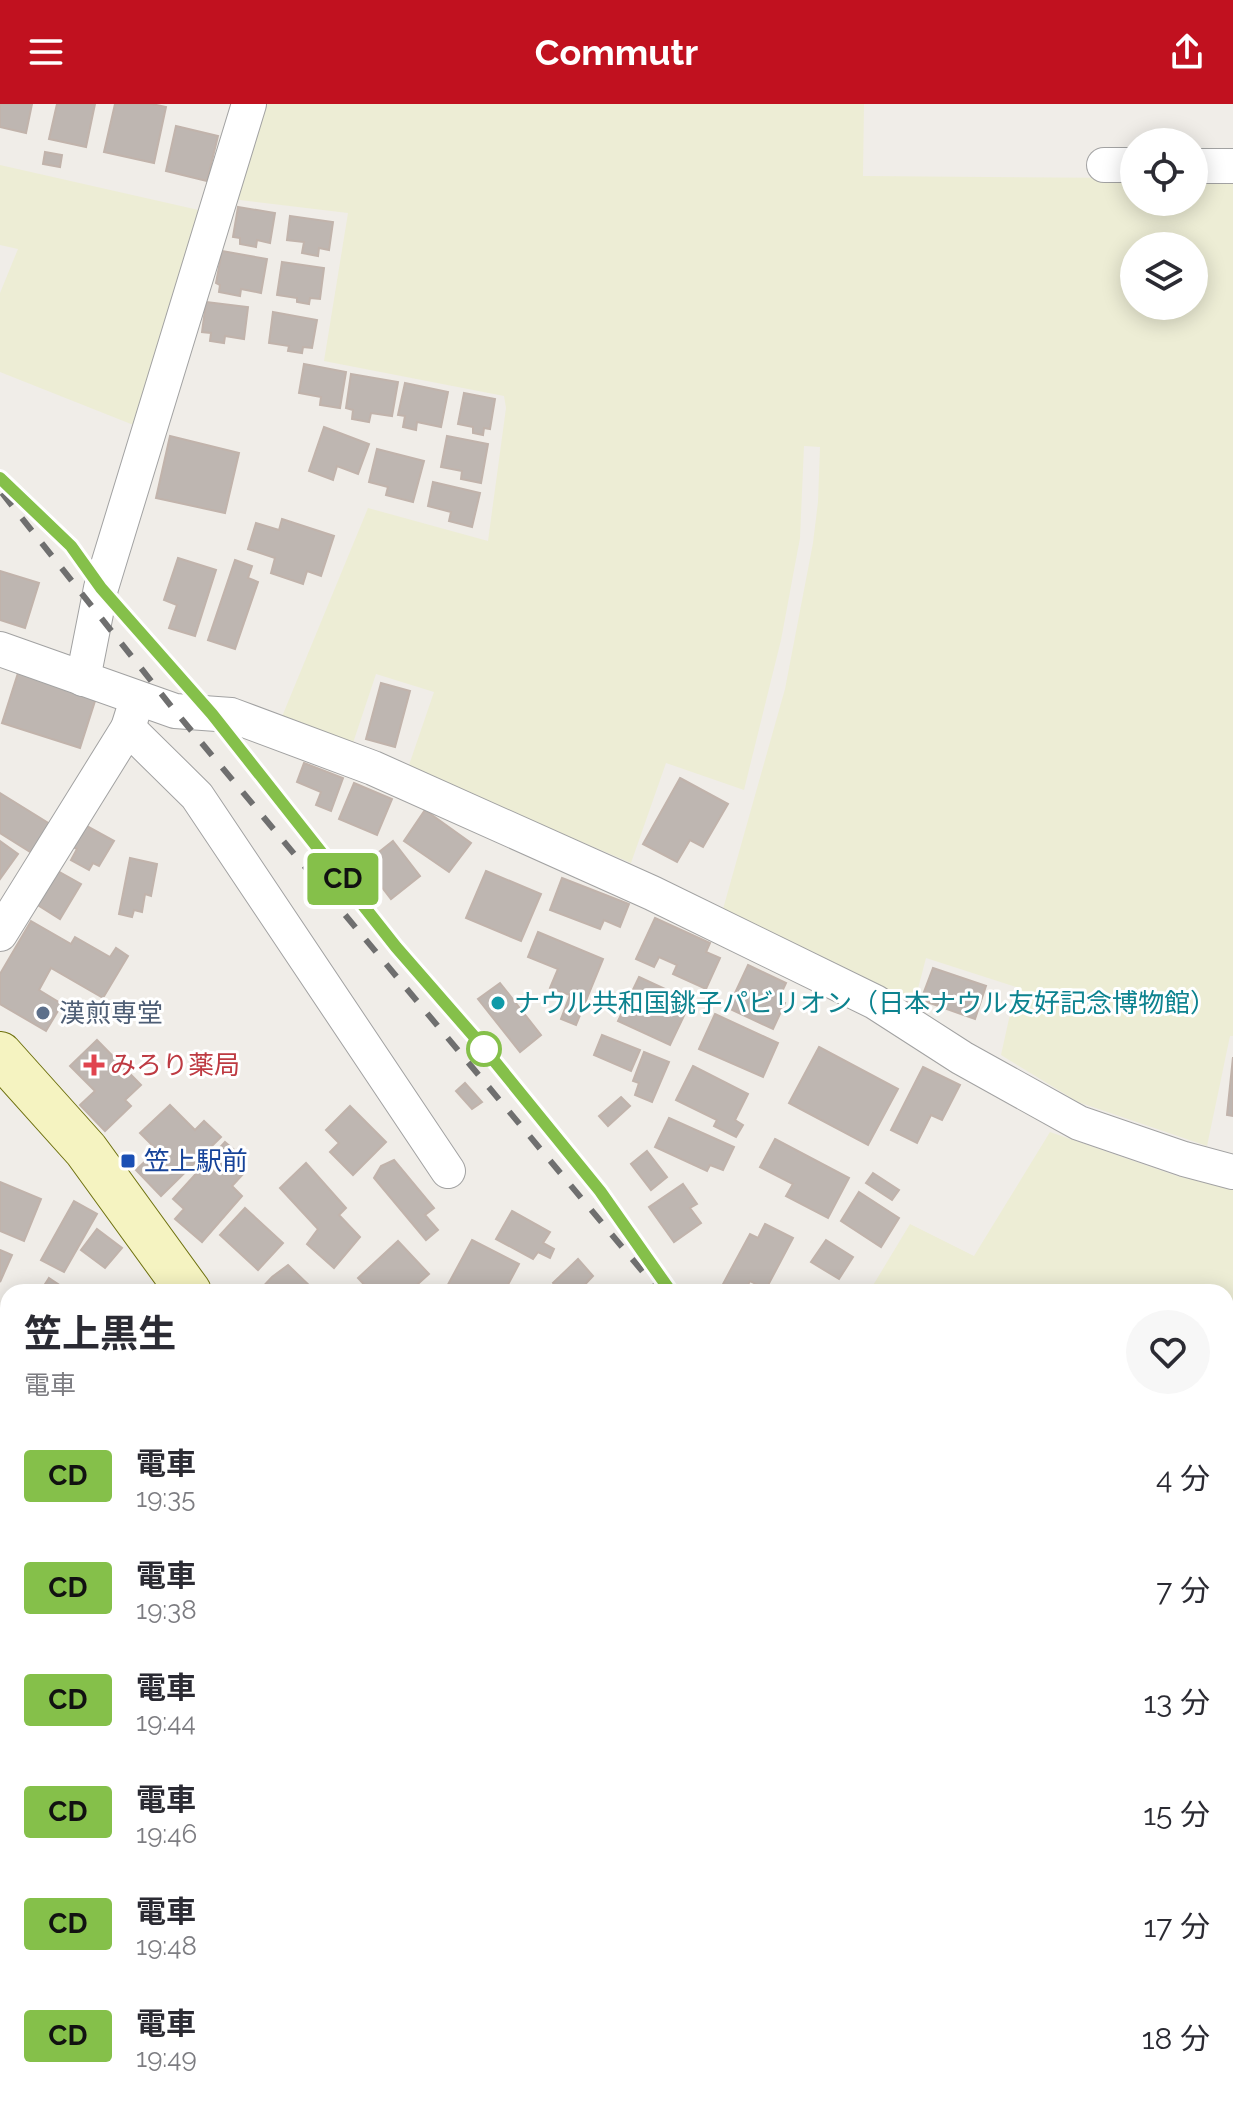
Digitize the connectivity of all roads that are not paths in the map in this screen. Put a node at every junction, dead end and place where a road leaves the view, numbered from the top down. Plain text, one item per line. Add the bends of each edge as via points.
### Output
1 (249, 104) edge
2 (1208, 166) edge
3 (1233, 166) edge
4 (0, 649) edge
5 (83, 679) junction
6 (133, 713) junction
7 (0, 934) edge
8 (4, 1071) edge
9 (448, 1171) dead end
10 (1233, 1172) edge
11 (183, 1284) edge

1 - 5 street via 101,588
2 - 3 street
4 - 5 street
5 - 6 street
6 - 7 street
6 - 9 street via 197,796
6 - 10 street via 231,715 373,768 652,893 875,1002 1079,1123
8 - 11 street via 86,1150

